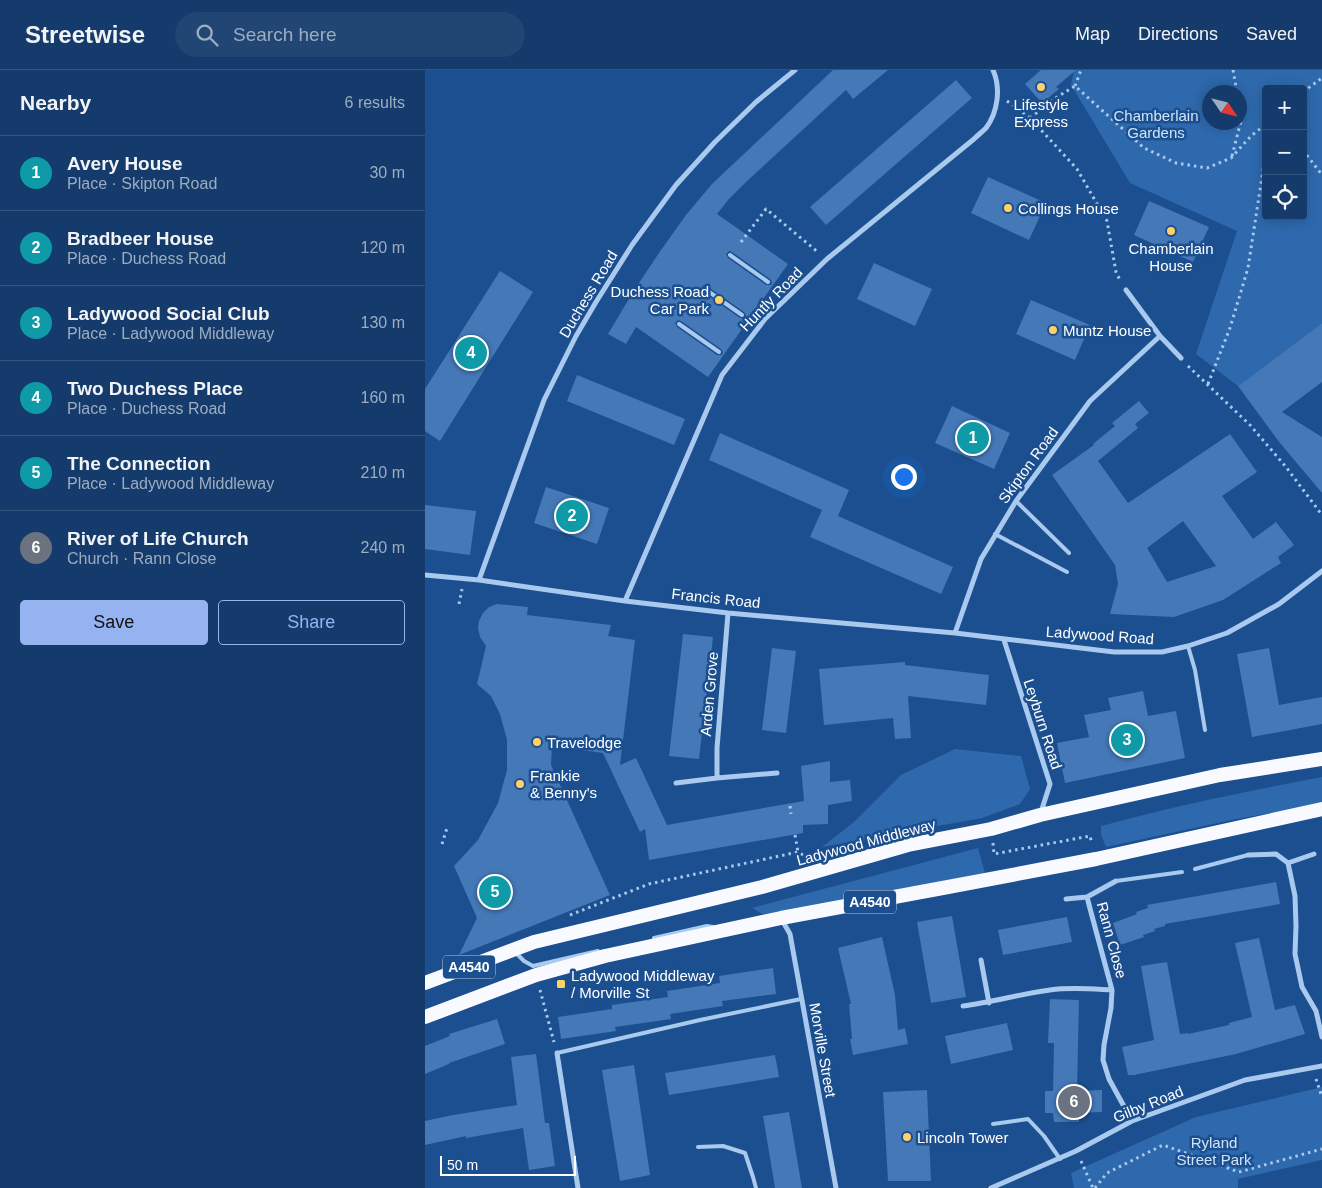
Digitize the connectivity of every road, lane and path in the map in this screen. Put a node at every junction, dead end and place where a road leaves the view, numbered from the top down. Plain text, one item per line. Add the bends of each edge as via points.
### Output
1 (795, 70) edge
2 (993, 70) edge
3 (1081, 70) edge
4 (1233, 70) edge
5 (1322, 78) edge
6 (1236, 85) edge
7 (1075, 86) junction
8 (1307, 89) edge
9 (998, 96) junction
10 (1030, 118) junction
11 (1262, 127) edge
12 (1239, 130) edge
13 (1307, 155) edge
14 (1231, 158) junction
15 (1262, 175) edge
16 (1322, 175) edge
17 (741, 242) dead end
18 (730, 255) dead end
19 (827, 259) junction
20 (768, 282) dead end
21 (705, 289) dead end
22 (1125, 290) joint
23 (742, 315) dead end
24 (679, 324) dead end
25 (1160, 336) junction
26 (719, 352) dead end
27 (1181, 358) joint
28 (1208, 384) junction
29 (1017, 501) junction
30 (1322, 516) edge
31 (995, 534) junction
32 (1069, 553) dead end
33 (1322, 571) edge
34 (1067, 572) dead end
35 (425, 575) edge
36 (479, 580) junction
37 (625, 601) junction
38 (728, 612) junction
39 (955, 633) junction
40 (1004, 640) junction
41 (1188, 646) junction
42 (1205, 730) dead end
43 (1322, 759) edge
44 (777, 773) dead end
45 (717, 778) junction
46 (676, 783) dead end
47 (790, 806) dead end
48 (1322, 809) edge
49 (791, 814) dead end
50 (1040, 815) junction
51 (447, 828) dead end
52 (991, 829) junction
53 (795, 835) dead end
54 (443, 844) dead end
55 (798, 852) junction
56 (1248, 854) joint
57 (1314, 854) dead end
58 (1096, 859) junction
59 (1288, 863) junction
60 (827, 869) junction
61 (1195, 869) dead end
62 (1182, 872) dead end
63 (1116, 881) joint
64 (1087, 897) junction
65 (610, 900) dead end
66 (1066, 900) dead end
67 (781, 918) junction
68 (735, 927) junction
69 (649, 940) dead end
70 (513, 950) junction
71 (601, 950) dead end
72 (981, 960) dead end
73 (536, 975) junction
74 (425, 983) edge
75 (1113, 990) junction
76 (801, 1000) junction
77 (989, 1002) junction
78 (963, 1006) dead end
79 (425, 1017) edge
80 (1322, 1037) edge
81 (557, 1053) junction
82 (1322, 1066) edge
83 (1312, 1067) junction
84 (1322, 1097) edge
85 (1132, 1121) junction
86 (993, 1124) dead end
87 (698, 1147) dead end
88 (1322, 1149) edge
89 (1077, 1151) junction
90 (1059, 1159) junction
91 (578, 1188) edge
92 (755, 1188) edge
93 (836, 1188) edge
94 (991, 1188) edge
95 (1094, 1188) edge

1 - 36 street, Duchess Road via 756,102 676,185 596,302 544,400
2 - 9 street, Huntly Road
3 - 7 path
4 - 6 path
5 - 8 path
7 - 10 path
7 - 14 path via 1144,148 1176,163 1207,168
9 - 10 path
9 - 19 street, Huntly Road via 993,116 980,134
10 - 22 path via 1077,169 1107,221 1116,272
11 - 14 path
12 - 14 path
13 - 16 path
15 - 28 path via 1248,268 1230,328
17 - 19 path via 766,209
18 - 20 lane
19 - 37 street, Huntly Road via 765,319 722,375
21 - 23 lane
22 - 25 street
24 - 26 lane
25 - 27 street
25 - 29 street, Skipton Road via 1090,401
27 - 28 path
28 - 30 path via 1250,425
29 - 31 street, Skipton Road
29 - 32 lane
31 - 34 lane
31 - 39 street, Skipton Road via 981,559
33 - 41 street, Ladywood Road via 1279,604 1227,633
35 - 36 street, Francis Road
36 - 37 street, Francis Road
37 - 38 street, Francis Road
38 - 39 street, Francis Road
38 - 45 street, Arden Grove
39 - 40 street, Francis Road
40 - 41 street, Ladywood Road via 1114,652 1162,652
40 - 50 street, Leyburn Road via 1050,784
41 - 42 lane
43 - 50 highway, Ladywood Middleway / A4540 via 1220,775
44 - 45 street
45 - 46 street
47 - 49 path
48 - 58 highway, A4540
50 - 52 highway, Ladywood Middleway / A4540
51 - 54 path
52 - 58 path via 994,854 1091,836
52 - 60 highway, Ladywood Middleway / A4540 via 908,845
53 - 55 path
55 - 60 path
55 - 65 path via 649,884
56 - 59 street via 1276,854
56 - 61 lane
57 - 59 street
58 - 67 highway, A4540
59 - 80 street via 1295,896 1295,954 1302,987 1315,1011
60 - 70 highway, Ladywood Middleway / A4540 via 534,942
62 - 63 lane, Rann Close
63 - 64 street, Rann Close
64 - 66 street, Rann Close
64 - 75 street, Rann Close
67 - 68 highway, A4540
67 - 76 street, Morville Street via 790,934
68 - 69 lane via 707,926
68 - 73 highway, A4540
70 - 71 lane via 533,966
70 - 74 highway, Ladywood Middleway / A4540
72 - 77 street
73 - 79 highway, A4540
73 - 81 path
75 - 77 street, Rann Close via 1050,990
75 - 85 street, Rann Close via 1103,1060 1109,1079
76 - 81 lane
76 - 93 street, Morville Street
77 - 78 street, Rann Close
81 - 91 street
82 - 83 street, Gilby Road
83 - 84 path
83 - 85 street, Gilby Road via 1245,1080
85 - 89 street, Gilby Road
86 - 90 lane via 1028,1119
87 - 92 lane via 723,1146 745,1153
88 - 95 path via 1239,1172 1163,1145 1107,1173
89 - 90 street, Gilby Road
89 - 95 path
90 - 94 street, Gilby Road

